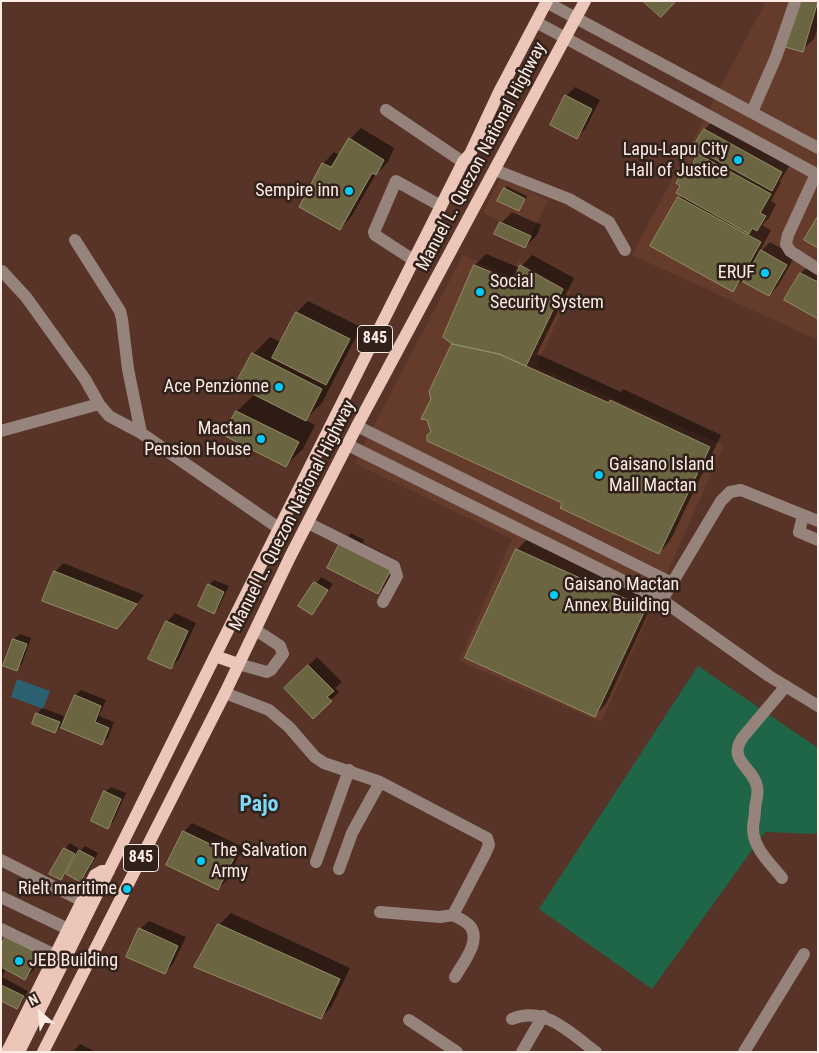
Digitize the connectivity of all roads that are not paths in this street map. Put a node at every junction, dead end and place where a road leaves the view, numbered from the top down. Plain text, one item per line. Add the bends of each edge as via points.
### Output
1 (585, 1) edge
2 (546, 2) edge
3 (795, 2) edge
4 (577, 18) junction
5 (536, 22) junction
6 (566, 37) junction
7 (386, 110) dead end
8 (752, 112) junction
9 (802, 140) junction
10 (818, 148) edge
11 (793, 161) junction
12 (463, 162) junction
13 (495, 170) junction
14 (817, 174) edge
15 (442, 206) junction
16 (76, 240) dead end
17 (624, 250) dead end
18 (415, 261) junction
19 (818, 269) edge
20 (2, 271) edge
21 (99, 404) junction
22 (357, 426) junction
23 (1, 431) edge
24 (141, 433) junction
25 (348, 444) junction
26 (439, 467) junction
27 (431, 485) junction
28 (803, 516) junction
29 (818, 522) edge
30 (308, 523) junction
31 (280, 529) junction
32 (818, 540) edge
33 (672, 582) junction
34 (662, 600) junction
35 (383, 602) dead end
36 (256, 630) junction
37 (215, 656) junction
38 (238, 664) junction
39 (786, 686) junction
40 (225, 693) junction
41 (818, 706) edge
42 (349, 770) junction
43 (380, 782) junction
44 (1, 860) edge
45 (316, 862) dead end
46 (339, 868) dead end
47 (109, 871) junction
48 (782, 878) dead end
49 (1, 897) edge
50 (82, 901) junction
51 (380, 912) dead end
52 (453, 915) junction
53 (1, 929) edge
54 (68, 929) junction
55 (804, 954) dead end
56 (55, 955) junction
57 (455, 977) dead end
58 (543, 1016) junction
59 (410, 1020) dead end
60 (512, 1020) dead end
61 (7, 1052) edge
62 (19, 1052) edge
63 (43, 1052) edge
64 (457, 1052) edge
65 (522, 1052) edge
66 (596, 1052) edge
67 (744, 1052) edge

1 - 4 main road, Manuel L. Quezon National Highway / 845
2 - 4 street
2 - 5 main road, Manuel L. Quezon National Highway / 845
3 - 8 street
4 - 6 main road, Manuel L. Quezon National Highway / 845
4 - 8 street
5 - 6 street
5 - 12 main road, Manuel L. Quezon National Highway / 845 via 470,154
6 - 11 street
6 - 13 main road, Manuel L. Quezon National Highway / 845
7 - 12 street
8 - 9 street
9 - 10 street
9 - 11 street
11 - 14 street
12 - 15 main road, Manuel L. Quezon National Highway / 845
13 - 17 street via 569,199 608,222
13 - 22 main road, Manuel L. Quezon National Highway / 845
14 - 19 street via 786,244 790,251
15 - 18 main road, Manuel L. Quezon National Highway / 845
15 - 18 street via 396,181 374,232
16 - 24 street via 120,311
18 - 31 main road, Manuel L. Quezon National Highway / 845
20 - 21 street via 26,297 85,379
21 - 23 street
21 - 24 street via 109,416
22 - 25 main road, Manuel L. Quezon National Highway / 845
22 - 26 street
24 - 31 street
25 - 27 street
25 - 30 main road, Manuel L. Quezon National Highway / 845
26 - 27 street
26 - 33 street
27 - 34 street
28 - 29 street
28 - 32 street via 799,532
28 - 33 street via 741,490 730,492 721,501
30 - 35 street via 394,566 397,576
30 - 36 main road, Manuel L. Quezon National Highway / 845
31 - 37 main road, Manuel L. Quezon National Highway / 845
33 - 34 street
34 - 39 street
36 - 38 main road, Manuel L. Quezon National Highway / 845
36 - 38 street via 280,646 284,654 267,672
37 - 38 main road
37 - 47 main road, Manuel L. Quezon National Highway / 845
38 - 40 main road, Manuel L. Quezon National Highway / 845
39 - 41 street
39 - 48 street via 743,737 737,750 738,758 757,784 753,830 757,847
40 - 42 street via 269,710 289,726 315,758
40 - 63 main road, Manuel L. Quezon National Highway / 845
42 - 43 street
42 - 45 street
43 - 46 street via 352,833
43 - 52 street via 487,838 485,854
44 - 50 street
47 - 50 main road via 95,875
47 - 62 main road, Manuel L. Quezon National Highway / 845
49 - 54 street
50 - 54 main road
51 - 52 street via 440,917
52 - 57 street via 470,925 474,934 474,943
53 - 56 street
54 - 56 main road
55 - 67 street
56 - 61 main road
58 - 60 street via 520,1016
58 - 65 street
58 - 66 street
59 - 64 street

